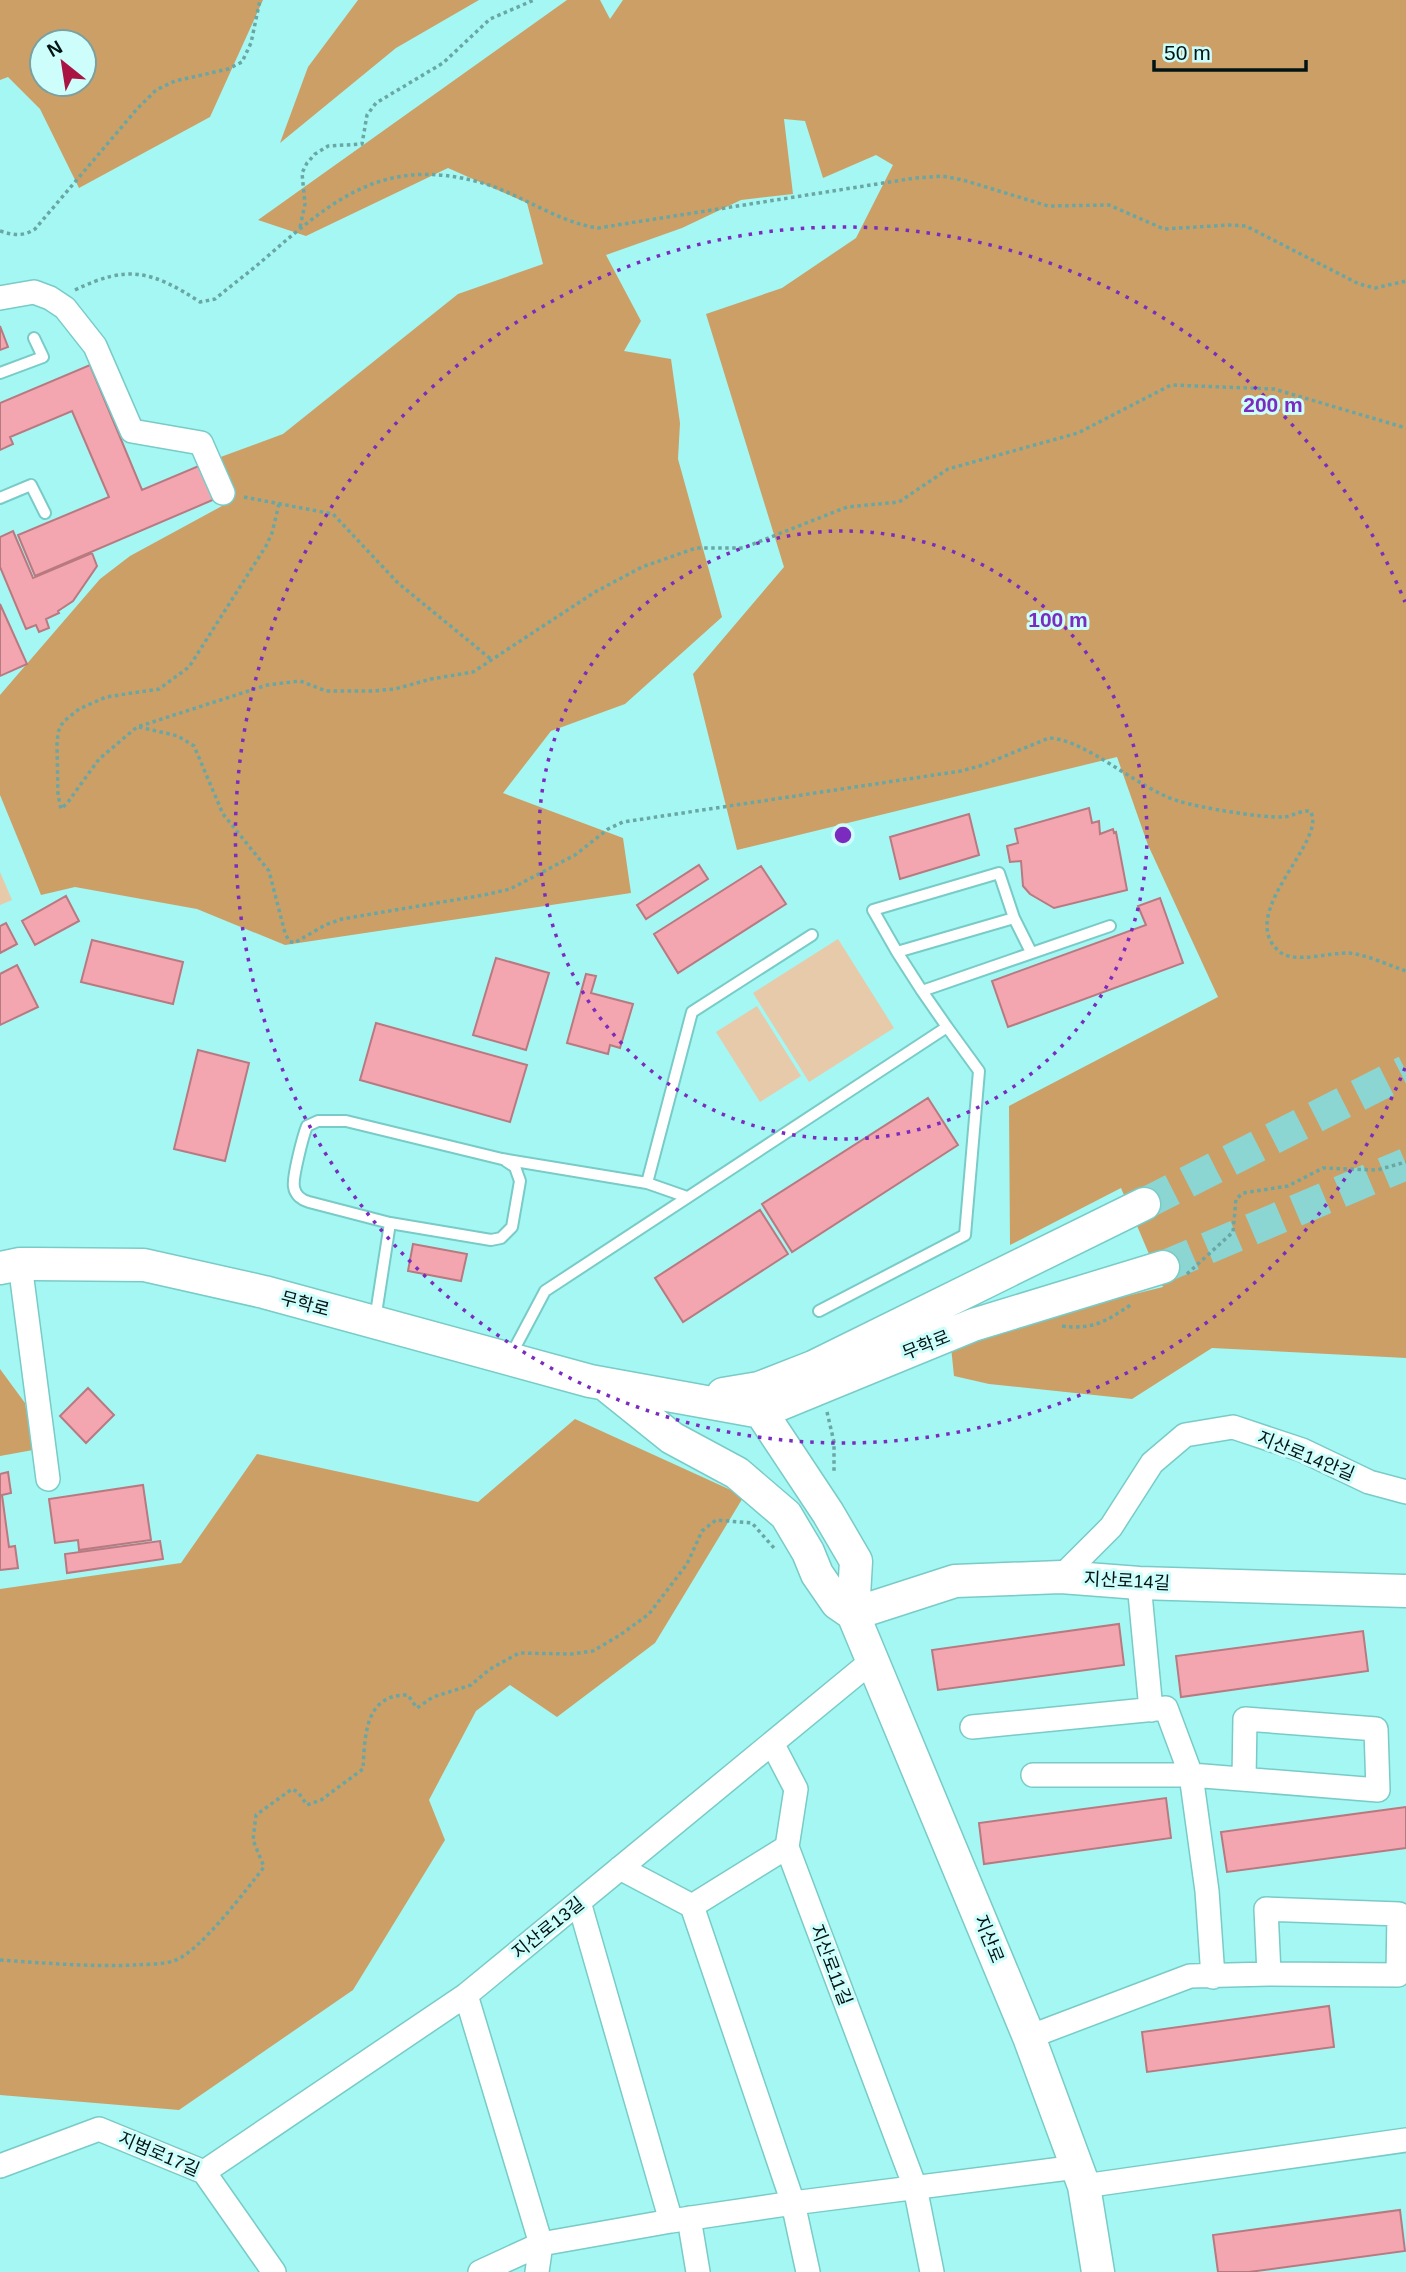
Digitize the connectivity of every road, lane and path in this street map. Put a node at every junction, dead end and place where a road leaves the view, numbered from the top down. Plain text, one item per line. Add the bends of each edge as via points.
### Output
1 (260, 0) edge
2 (534, 0) edge
3 (300, 229) junction
4 (0, 231) edge
5 (1406, 281) edge
6 (66, 295) dead end
7 (0, 298) edge
8 (34, 338) dead end
9 (0, 373) edge
10 (1406, 428) edge
11 (223, 493) joint
12 (0, 498) edge
13 (279, 504) junction
14 (45, 513) dead end
15 (492, 660) junction
16 (136, 727) junction
17 (1014, 918) junction
18 (1110, 926) dead end
19 (812, 935) dead end
20 (897, 952) junction
21 (1031, 953) junction
22 (1406, 971) edge
23 (922, 991) junction
24 (947, 1027) junction
25 (502, 1159) junction
26 (647, 1183) junction
27 (687, 1197) junction
28 (1144, 1204) tunnel mouth
29 (390, 1223) junction
30 (10, 1266) edge
31 (1163, 1267) tunnel mouth
32 (819, 1311) dead end
33 (375, 1323) junction
34 (509, 1360) junction
35 (604, 1384) junction
36 (738, 1392) junction
37 (691, 1399) junction
38 (761, 1412) junction
39 (672, 1438) joint
40 (48, 1479) dead end
41 (1406, 1492) edge
42 (774, 1549) dead end
43 (1061, 1577) junction
44 (1139, 1583) junction
45 (1406, 1591) edge
46 (853, 1614) junction
47 (873, 1660) junction
48 (1150, 1710) junction
49 (972, 1727) dead end
50 (772, 1743) junction
51 (1033, 1775) dead end
52 (1191, 1775) junction
53 (1244, 1779) junction
54 (787, 1847) junction
55 (620, 1868) junction
56 (579, 1902) junction
57 (692, 1906) junction
58 (0, 1960) edge
59 (1269, 1974) junction
60 (1213, 1977) junction
61 (466, 1995) junction
62 (1029, 2037) junction
63 (1406, 2140) edge
64 (0, 2166) edge
65 (204, 2172) junction
66 (1080, 2176) junction
67 (915, 2187) junction
68 (793, 2203) junction
69 (680, 2220) junction
70 (541, 2244) junction
71 (274, 2272) edge
72 (480, 2272) edge
73 (537, 2272) edge
74 (698, 2272) edge
75 (808, 2272) edge
76 (932, 2272) edge
77 (1098, 2272) edge

1 - 4 path via 242,62 156,90 35,229 18,235
2 - 3 path via 490,19 443,63 376,103 367,115 362,144 328,146 315,154 302,173 305,204
3 - 5 path via 348,193 419,173 480,182 598,228 942,176 1048,206 1110,205 1164,229 1246,226 1359,284 1375,288
3 - 6 path via 215,299 200,302 153,276 118,274
7 - 11 street via 34,292 65,308 95,346 132,431 201,443
8 - 9 lane via 43,357
10 - 15 path via 1273,389 1171,385 1078,433 948,469 899,502 847,507 743,548 696,548 642,567 595,592
11 - 13 path
12 - 14 lane via 31,485
13 - 15 path via 332,514 398,583
13 - 16 path via 266,545 188,667 159,689 106,697 62,722 57,745 61,809 99,759
15 - 16 path via 473,672 395,689 326,691 300,681 267,685
16 - 22 path via 178,736 194,746 223,814 268,871 285,933 294,943 342,919 510,889 575,855 623,822 961,771 1057,738 1177,801 1270,817 1310,811 1311,833 1272,903 1268,924 1272,943 1286,956 1351,953
17 - 20 lane
17 - 20 lane via 999,873 873,910
17 - 21 lane
18 - 21 lane
19 - 26 lane via 692,1012
20 - 23 lane
21 - 23 lane
23 - 24 lane
24 - 27 lane
24 - 32 lane via 979,1071 965,1235
25 - 26 lane
25 - 29 lane via 515,1167 520,1181 512,1227 501,1238
25 - 29 lane via 346,1121 318,1121 307,1126 294,1181 302,1200
26 - 27 lane
27 - 34 lane via 545,1291
28 - 36 main road, 무학로 via 813,1367
29 - 33 lane
30 - 33 main road, 무학로 via 144,1265
30 - 40 street
31 - 38 main road, 무학로 via 973,1325
33 - 34 main road, 무학로
34 - 35 main road, 무학로
35 - 37 main road, 무학로
35 - 39 main road, 무학로
36 - 37 main road, 무학로
36 - 38 main road, 지산로
37 - 38 main road, 무학로
38 - 46 main road, 지산로 via 856,1562
39 - 46 main road, 지산로 via 737,1473 786,1515 824,1584 837,1603
41 - 43 street, 지산로14안길 via 1369,1482 1302,1450 1233,1427 1185,1435 1152,1463 1111,1527
42 - 58 path via 752,1523 716,1520 702,1531 687,1564 649,1614 593,1651 519,1653 471,1685 433,1697 417,1708 408,1695 394,1695 380,1704 366,1726 363,1769 321,1800 307,1805 292,1789 256,1815 253,1840 264,1867 243,1896 177,1959 95,1967
43 - 44 main road, 지산로14길
43 - 46 main road, 지산로14길 via 955,1581
44 - 45 main road, 지산로14길
44 - 48 street
46 - 47 main road, 지산로
47 - 50 street, 지산로13길
47 - 62 main road, 지산로
48 - 49 street
48 - 52 street via 1166,1708
50 - 54 street, 지산로11길 via 796,1789
50 - 55 street, 지산로13길
51 - 52 street
52 - 53 street
52 - 60 street
53 - 53 street via 1378,1790 1376,1729 1245,1719
54 - 57 street
54 - 67 street, 지산로11길
55 - 56 street, 지산로13길
55 - 57 street
56 - 61 street, 지산로13길
56 - 69 street
57 - 68 street
59 - 59 street via 1398,1975 1399,1914 1266,1909
59 - 60 street
60 - 62 street via 1190,1976
61 - 65 street, 지산로13길
61 - 70 street
62 - 66 main road, 지산로
63 - 66 street
64 - 65 street, 지범로17길 via 99,2129
65 - 71 street, 지범로17길
66 - 67 street
66 - 77 main road, 지산로
67 - 68 street
67 - 76 street, 지산로11길
68 - 69 street
68 - 75 street
69 - 70 street
69 - 74 street
70 - 72 street
70 - 73 street

